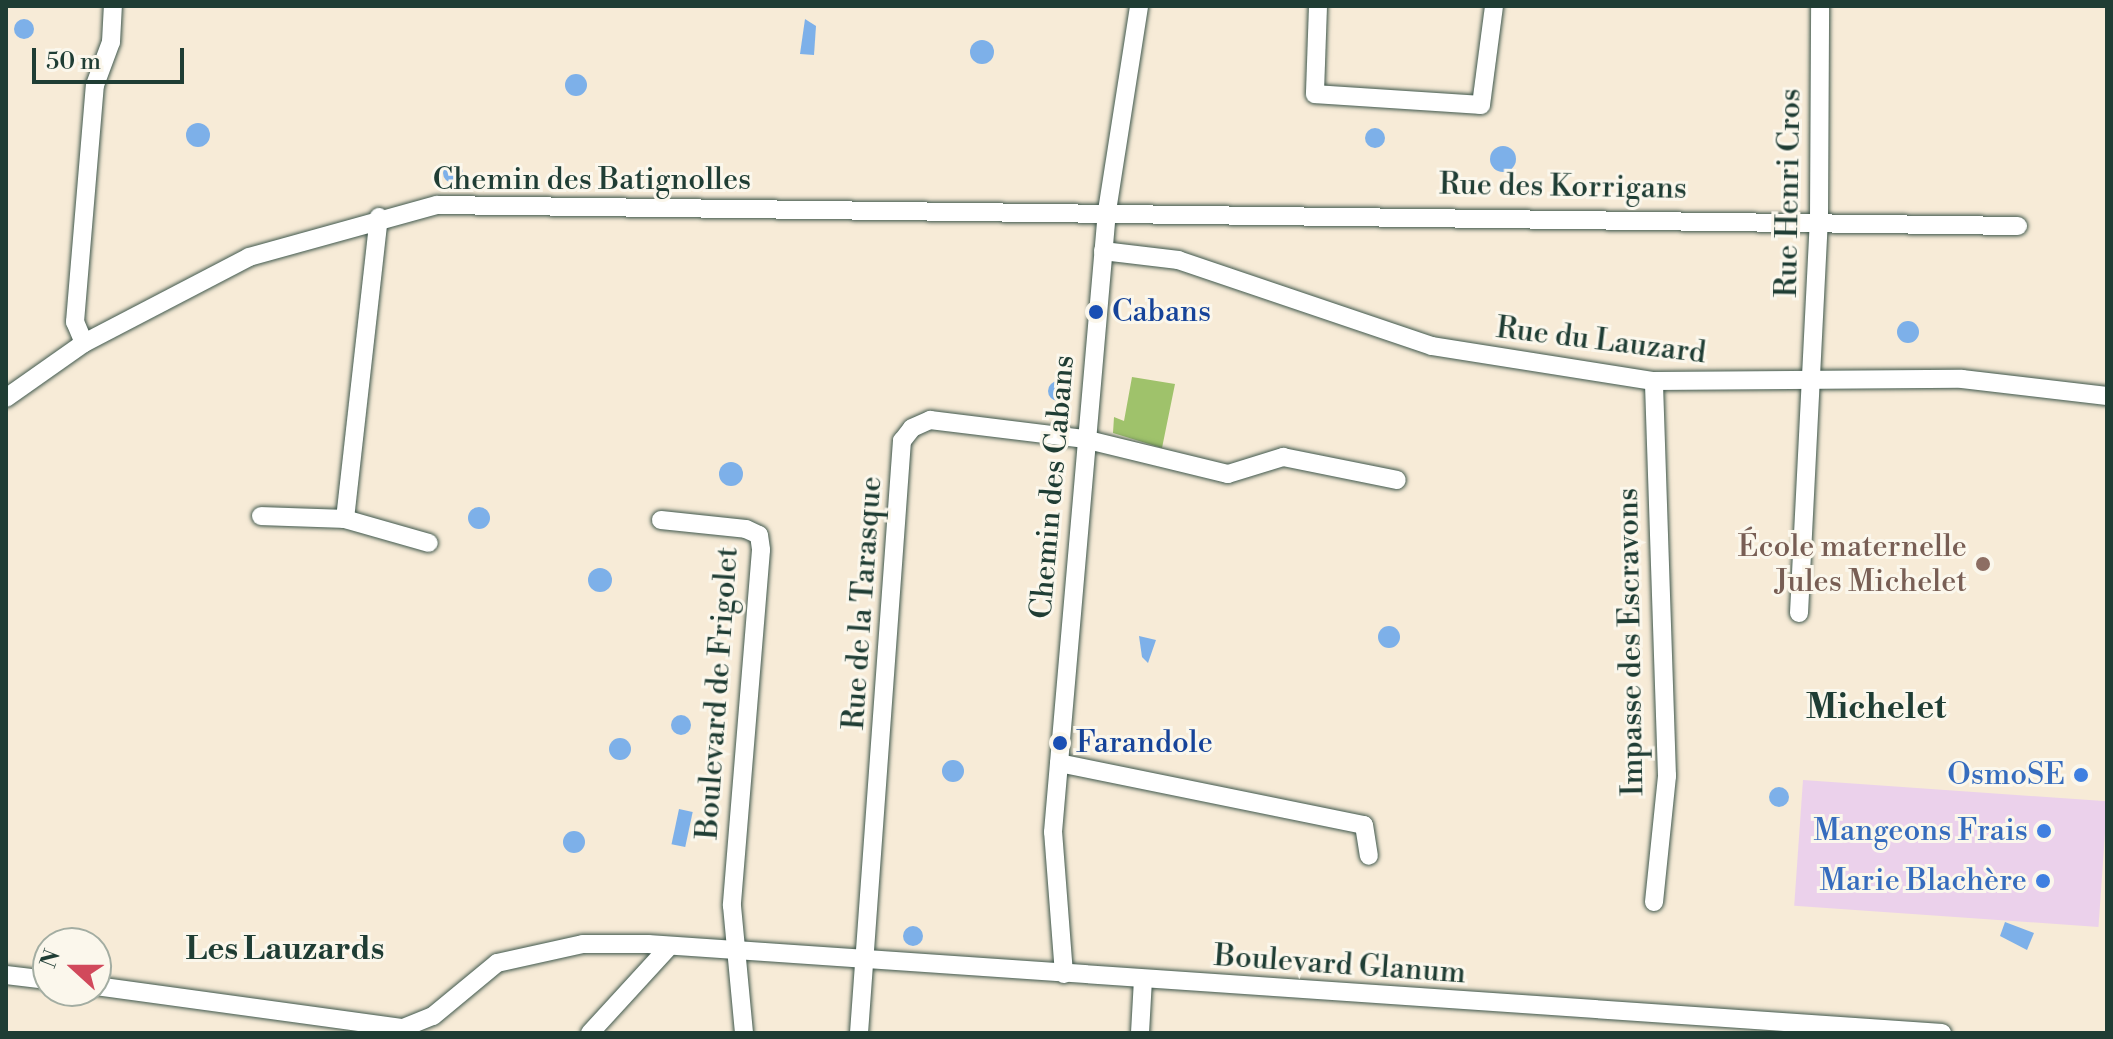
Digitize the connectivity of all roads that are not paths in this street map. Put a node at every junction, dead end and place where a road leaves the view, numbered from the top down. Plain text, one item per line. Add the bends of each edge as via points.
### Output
1 (113, 6) edge
2 (1139, 6) edge
3 (1318, 6) edge
4 (1494, 6) edge
5 (1820, 6) edge
6 (1107, 211) junction
7 (379, 217) junction
8 (1819, 219) junction
9 (2018, 226) dead end
10 (1103, 251) junction
11 (84, 343) junction
12 (1654, 381) junction
13 (1811, 381) junction
14 (2107, 396) edge
15 (6, 398) edge
16 (1084, 439) junction
17 (1397, 480) dead end
18 (261, 516) dead end
19 (345, 519) junction
20 (661, 520) dead end
21 (429, 543) dead end
22 (1799, 613) dead end
23 (1059, 763) junction
24 (1369, 856) dead end
25 (1654, 902) dead end
26 (668, 948) junction
27 (734, 952) junction
28 (865, 961) junction
29 (1064, 974) junction
30 (6, 975) edge
31 (32, 978) edge
32 (1143, 980) junction
33 (112, 988) edge
34 (590, 1033) edge
35 (744, 1033) edge
36 (859, 1033) edge
37 (1140, 1033) edge
38 (1942, 1033) edge

1 - 11 street via 111,42 95,85 75,322
2 - 6 street, Chemin des Cabans
3 - 4 street via 1315,94 1481,105
5 - 8 street, Rue Henri Cros
6 - 7 street, Chemin des Batignolles via 437,205
6 - 8 street, Rue des Korrigans
6 - 10 street, Chemin des Cabans
7 - 11 street, Chemin des Batignolles via 249,257
7 - 19 street
8 - 9 street, Rue des Korrigans
8 - 13 street, Rue Henri Cros
10 - 12 street, Rue du Lauzard via 1178,260 1432,346
10 - 16 street, Chemin des Cabans
11 - 15 street, Chemin des Batignolles
12 - 13 street, Rue du Lauzard
12 - 25 street, Impasse des Escravons via 1667,776
13 - 14 street, Rue du Lauzard via 1962,379
13 - 22 street, Rue Henri Cros
16 - 17 street, Rue de la Tarasque via 1228,474 1283,457
16 - 23 street, Chemin des Cabans
16 - 28 street, Rue de la Tarasque via 930,420 902,441
18 - 19 street
19 - 21 street
20 - 27 street, Boulevard de Frigolet via 759,535
23 - 24 street via 1364,825
23 - 29 street, Chemin des Cabans via 1053,832
26 - 27 street, Boulevard Glanum
26 - 33 street, Boulevard Glanum via 583,944 497,963 433,1016 403,1028
26 - 34 street
27 - 28 street, Boulevard Glanum
27 - 35 street
28 - 29 street, Boulevard Glanum
28 - 36 street, Rue de la Tarasque
29 - 32 street, Boulevard Glanum
30 - 31 street
32 - 37 street
32 - 38 street, Boulevard Glanum

